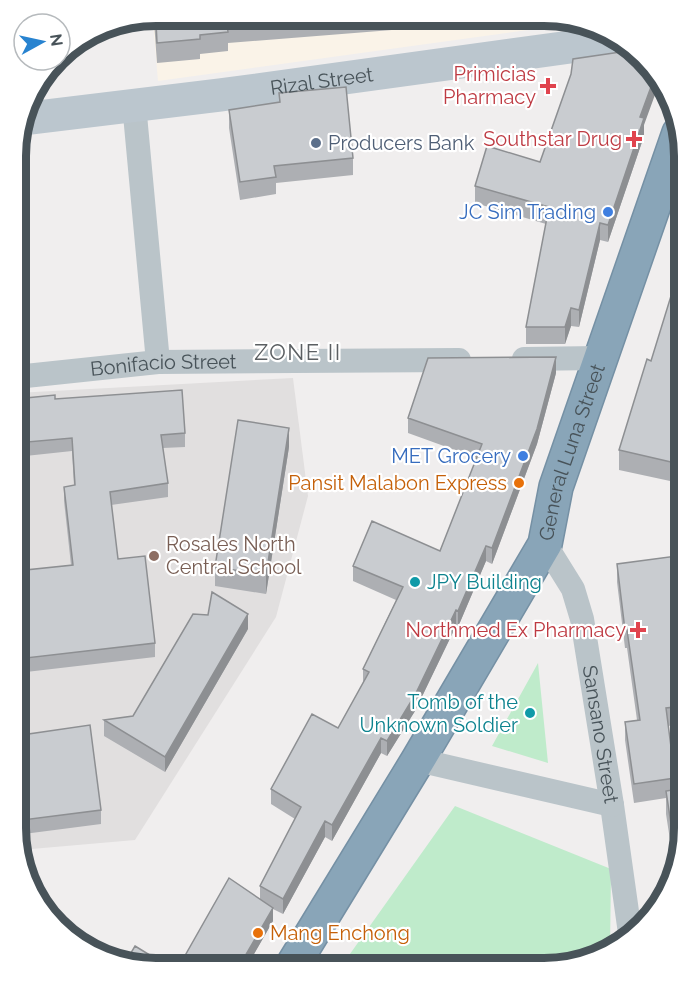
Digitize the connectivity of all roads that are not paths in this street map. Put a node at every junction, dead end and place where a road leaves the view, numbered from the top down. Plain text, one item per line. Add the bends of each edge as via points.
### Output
1 (607, 42) edge
2 (134, 104) junction
3 (31, 118) edge
4 (673, 149) edge
5 (599, 358) junction
6 (480, 359) edge
7 (504, 359) edge
8 (158, 362) junction
9 (26, 376) edge
10 (545, 544) junction
11 (418, 760) junction
12 (612, 805) junction
13 (629, 926) edge
14 (297, 958) edge

1 - 2 main road, Rizal Street
2 - 3 main road, Rizal Street
2 - 8 street
4 - 5 highway, General Luna Street
5 - 7 street
5 - 10 highway, General Luna Street via 556,487
6 - 8 street, Bonifacio Street
8 - 9 street, Bonifacio Street
10 - 11 highway, General Luna Street
10 - 12 street, Sansano Street via 573,589 582,619
11 - 12 street
11 - 14 highway, General Luna Street
12 - 13 street, Sansano Street

